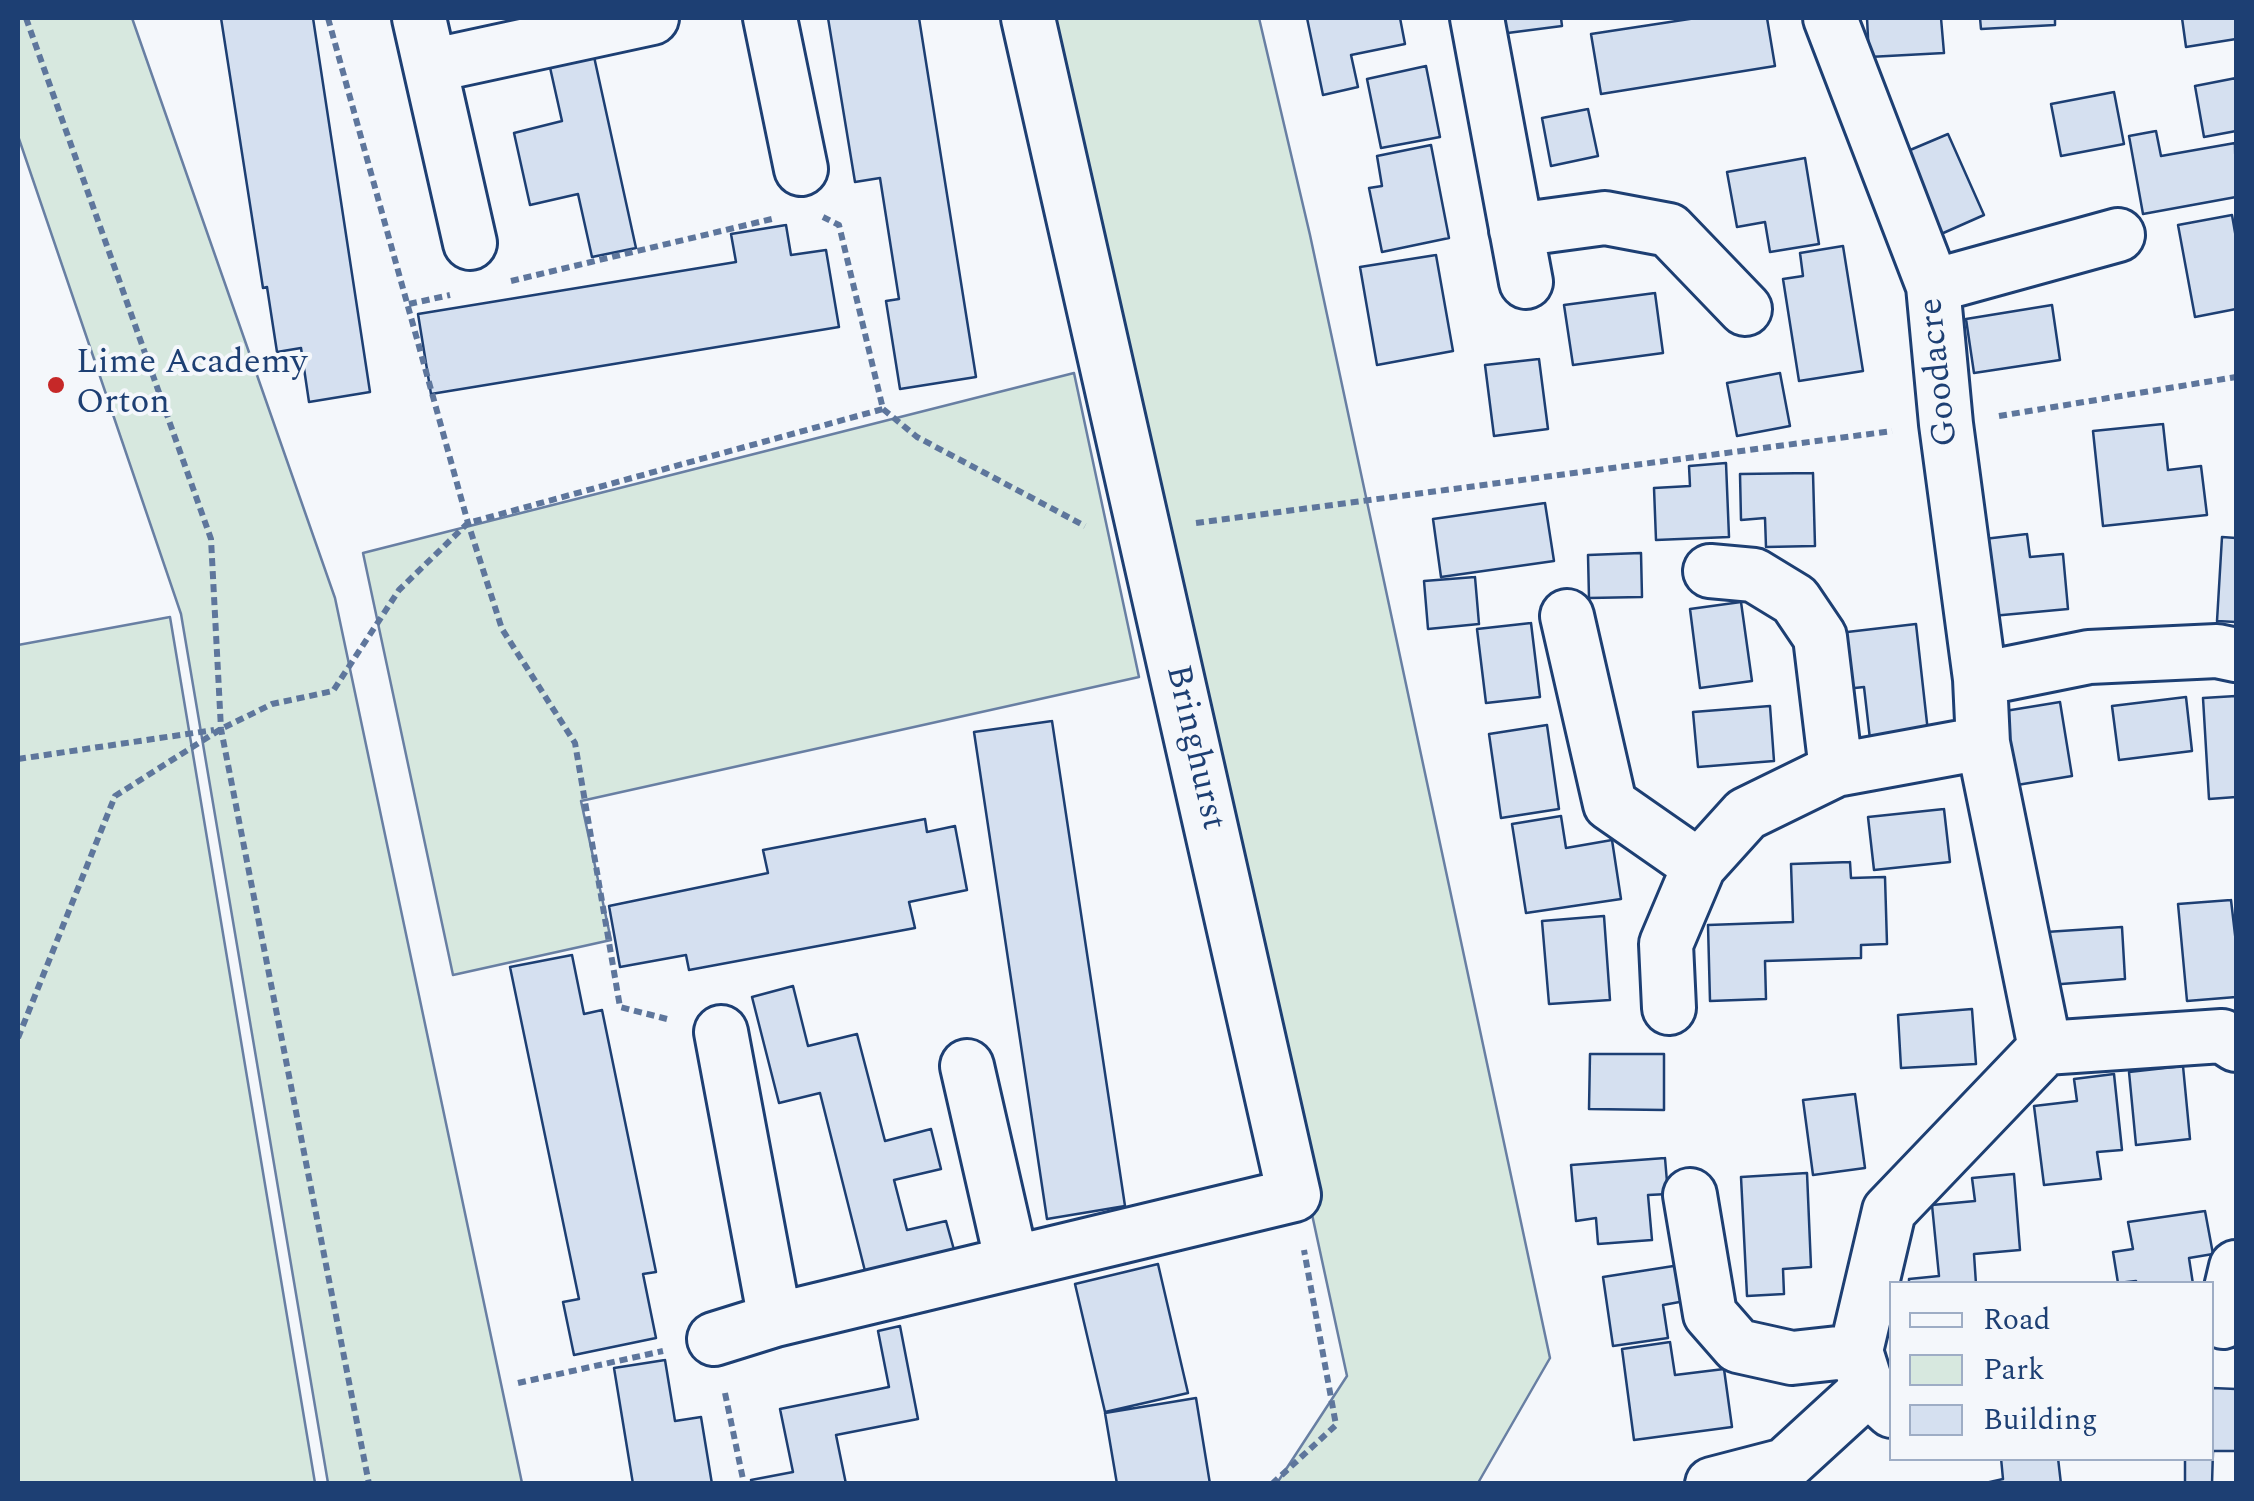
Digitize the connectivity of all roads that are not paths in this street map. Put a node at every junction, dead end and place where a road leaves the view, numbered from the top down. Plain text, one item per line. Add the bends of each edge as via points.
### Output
1 (652, 18) edge
2 (770, 18) edge
3 (1028, 18) edge
4 (1477, 18) edge
5 (1830, 18) edge
6 (425, 42) edge
7 (806, 190) road end
8 (1516, 230) junction
9 (2118, 236) dead end
10 (476, 273) road end
11 (1526, 282) dead end
12 (1933, 286) junction
13 (1745, 310) dead end
14 (1710, 571) dead end
15 (1567, 616) dead end
16 (2236, 655) edge
17 (1980, 679) junction
18 (1984, 744) junction
19 (1836, 770) junction
20 (1699, 866) junction
21 (1669, 1008) dead end
22 (721, 1032) road end
23 (2236, 1045) edge
24 (2045, 1048) junction
25 (967, 1066) dead end
26 (1690, 1195) dead end
27 (1012, 1263) junction
28 (2236, 1267) edge
29 (775, 1320) junction
30 (2223, 1322) dead end
31 (714, 1339) road end
32 (1872, 1384) edge
33 (1712, 1484) edge

1 - 6 street
2 - 7 street
3 - 27 street, Bringhurst via 1294,1194
4 - 8 street
5 - 12 street, Goodacre
6 - 10 street
8 - 11 street
8 - 13 street via 1605,218 1669,230
9 - 12 street
12 - 17 street, Goodacre
14 - 19 street via 1754,575 1794,600 1820,637
15 - 20 street via 1610,804
16 - 17 street via 2089,656
17 - 18 street, Goodacre
18 - 19 street
18 - 24 street, Goodacre
19 - 20 street via 1746,814
20 - 21 street via 1666,944
22 - 29 street
23 - 24 street via 2222,1036
24 - 32 street via 1889,1211
25 - 27 street
26 - 32 street via 1710,1314 1738,1346
27 - 29 street
28 - 30 street
29 - 31 street
32 - 33 street via 1785,1465

